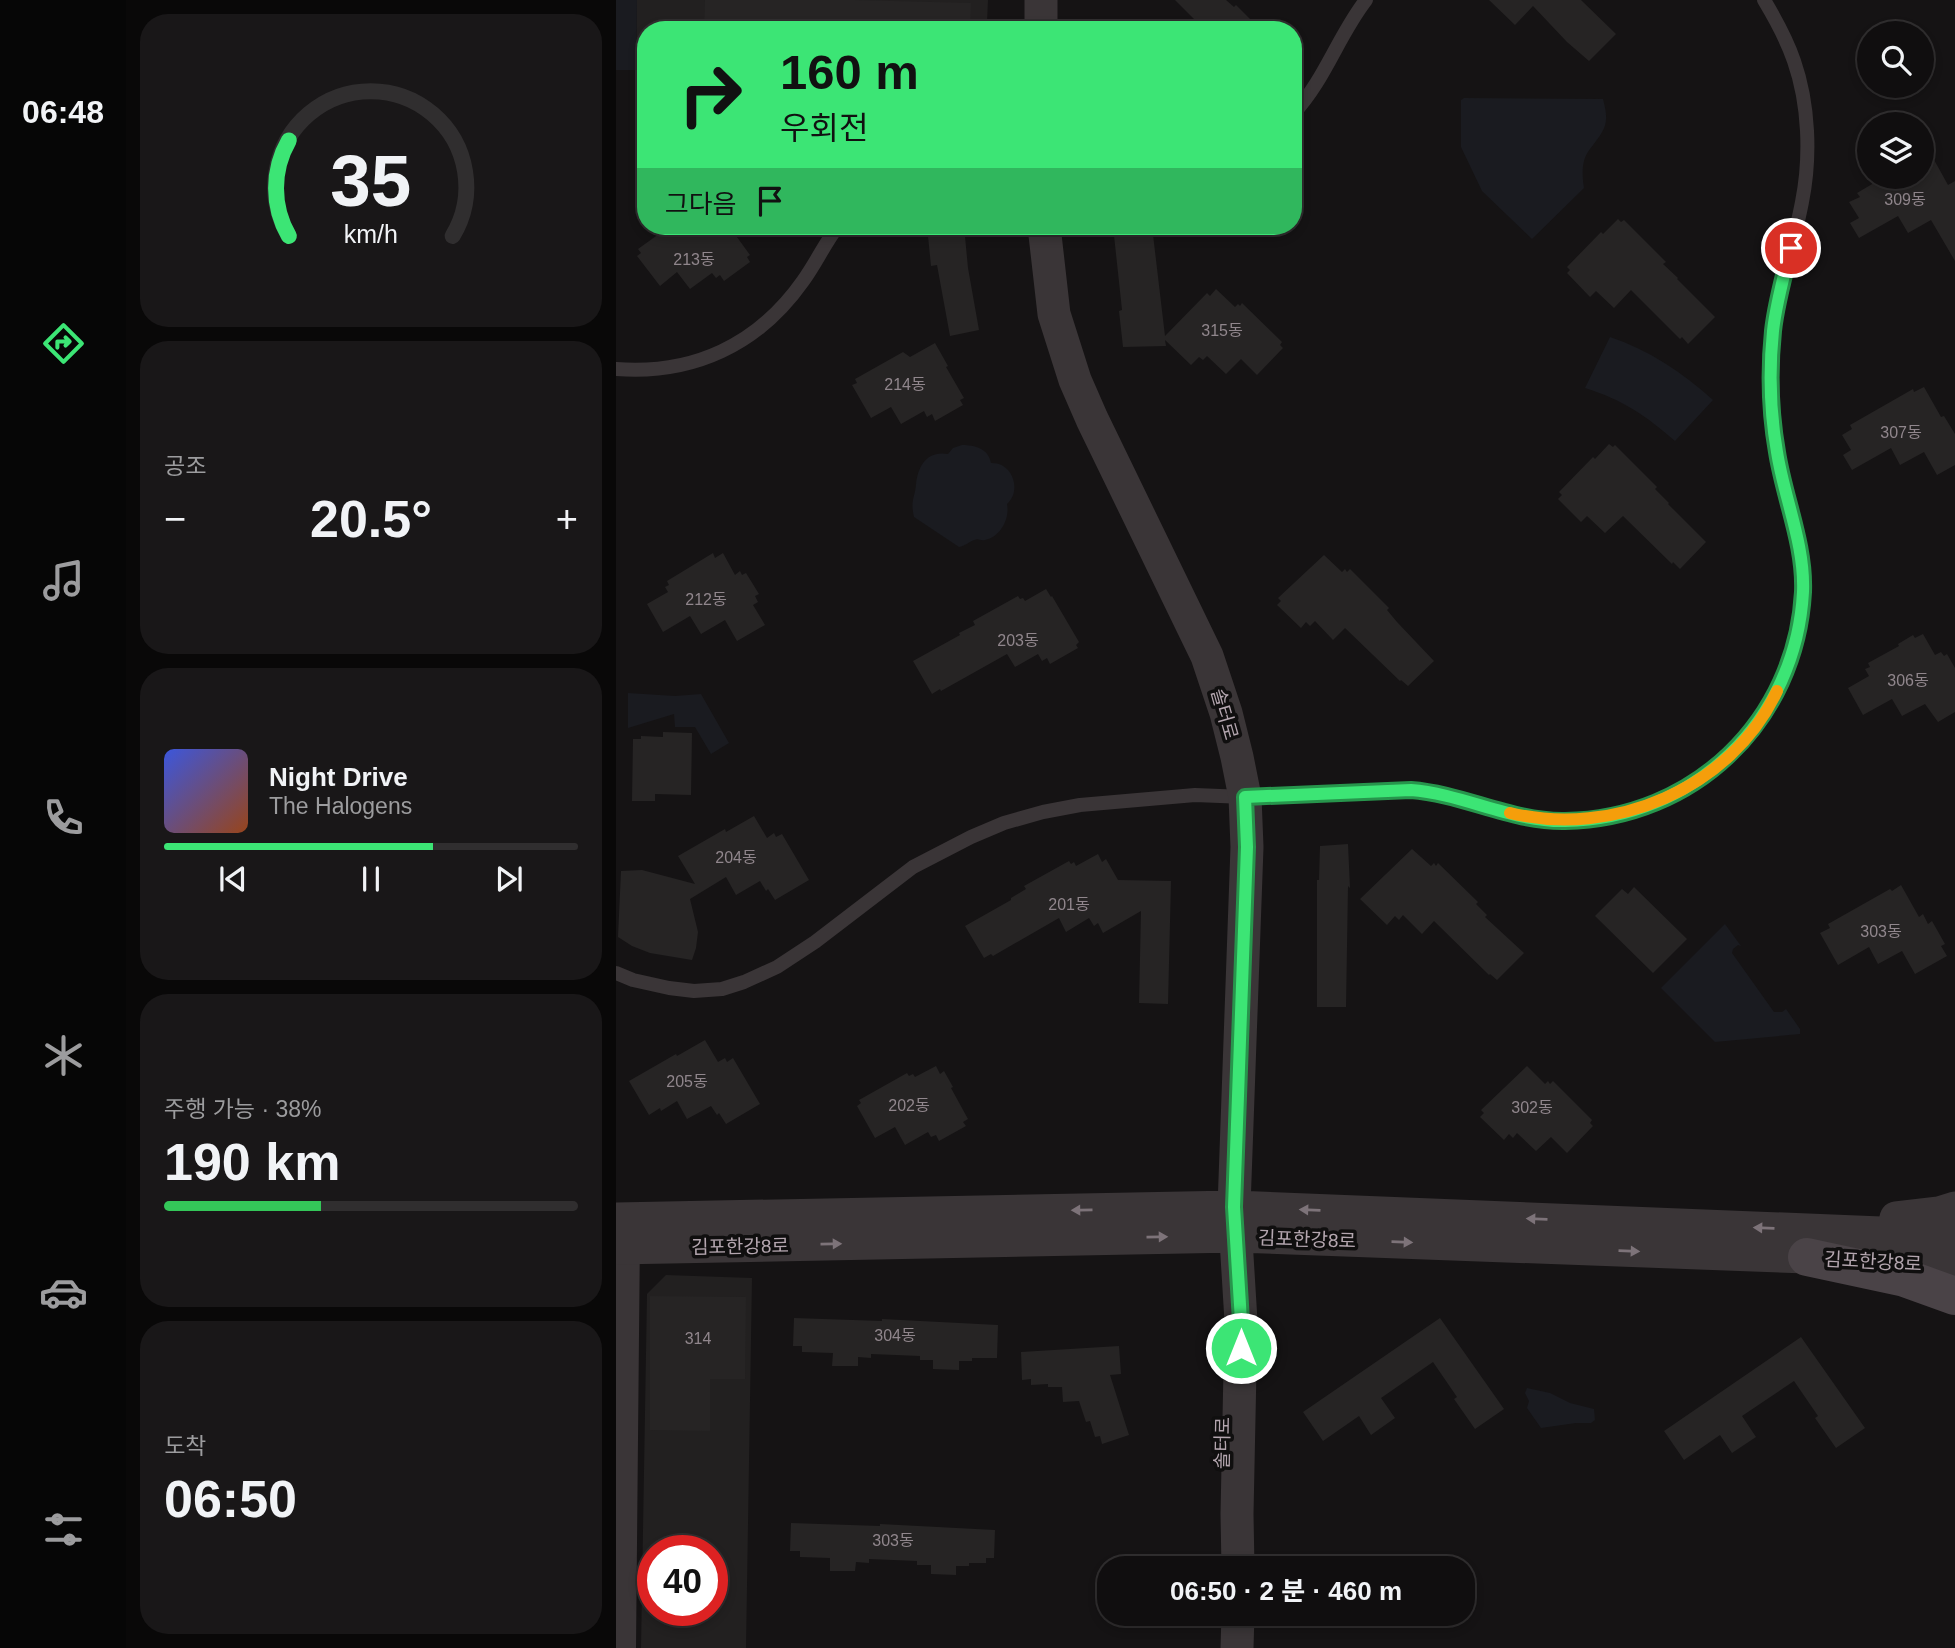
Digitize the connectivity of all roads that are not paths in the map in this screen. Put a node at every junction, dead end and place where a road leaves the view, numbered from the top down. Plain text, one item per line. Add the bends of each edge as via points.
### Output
1 (1041, 0) edge
2 (1366, 0) edge
3 (1765, 0) edge
4 (1041, 21) edge
5 (1302, 104) edge
6 (832, 235) edge
7 (1045, 235) edge
8 (616, 369) edge
9 (1245, 797) junction
10 (616, 973) edge
11 (1955, 1208) edge
12 (1235, 1222) junction
13 (621, 1233) edge
14 (1955, 1236) edge
15 (1807, 1243) junction
16 (1955, 1265) edge
17 (1955, 1296) edge
18 (1220, 1556) edge
19 (1238, 1556) edge
20 (1219, 1626) edge
21 (1238, 1626) edge
22 (623, 1648) edge
23 (1219, 1648) edge
24 (1237, 1648) edge

1 - 4 street
2 - 5 lane
3 - 9 lane via 1795,64 1805,109 1806,164 1802,201 1777,305 1771,366 1776,451 1800,553 1803,589 1790,658 1772,703 1734,752 1696,781 1647,806 1592,820 1537,819 1411,790
6 - 8 lane via 797,289 747,338 720,353 666,369
7 - 9 street, 솔터로 via 1054,314 1071,368 1207,656 1226,713
9 - 10 lane via 1195,795 1090,804 1004,824 913,867 777,967 722,989 669,988
9 - 12 street, 솔터로
11 - 15 street
12 - 13 street, 김포한강8로
12 - 15 street, 김포한강8로
12 - 18 street, 솔터로 via 1223,1312
12 - 19 street, 솔터로 via 1241,1321
13 - 22 street
14 - 15 street, 김포한강8로
15 - 16 street, 김포한강8로
15 - 17 main road
20 - 23 street
21 - 24 street

